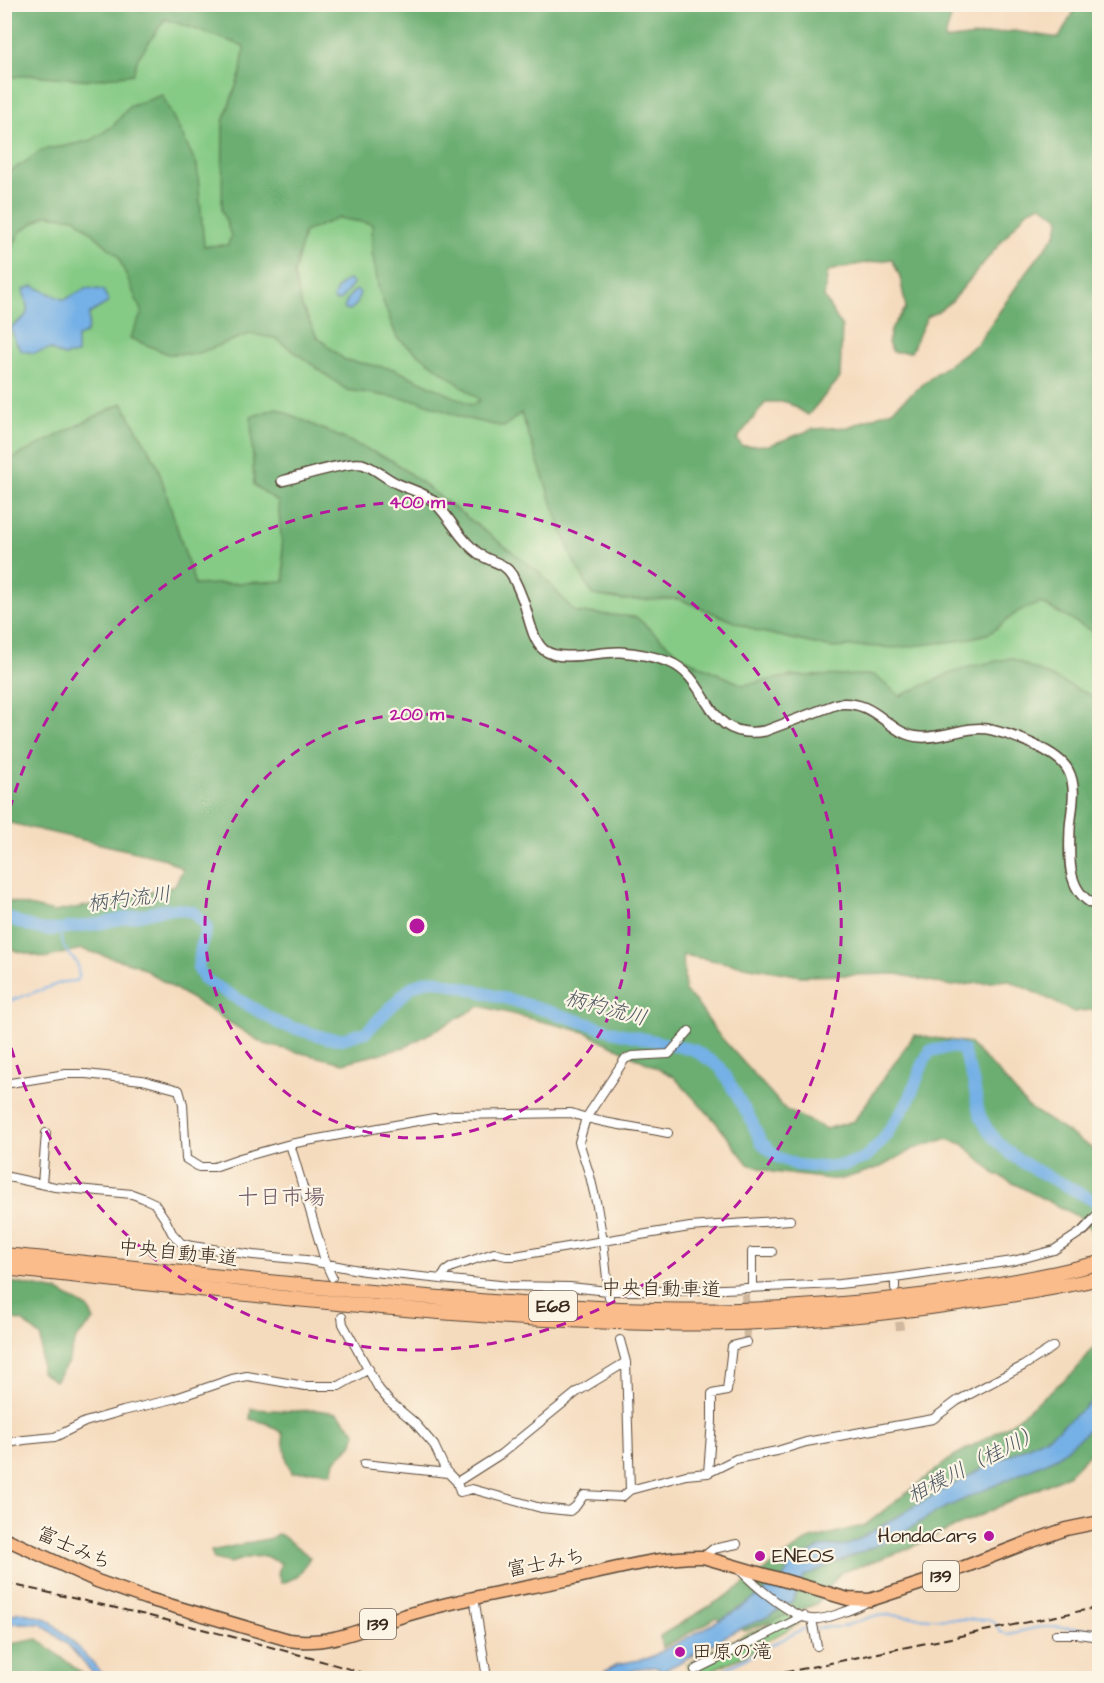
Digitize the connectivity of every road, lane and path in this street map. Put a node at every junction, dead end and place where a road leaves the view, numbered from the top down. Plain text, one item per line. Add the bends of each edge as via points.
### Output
1 (282, 481) dead end
2 (1100, 907) edge
3 (689, 1031) dead end
4 (4, 1084) edge
5 (586, 1118) junction
6 (46, 1133) dead end
7 (668, 1133) dead end
8 (290, 1144) junction
9 (4, 1176) edge
10 (42, 1184) junction
11 (1100, 1214) edge
12 (790, 1220) dead end
13 (1084, 1230) joint
14 (603, 1240) junction
15 (772, 1252) dead end
16 (4, 1255) edge
17 (1100, 1263) edge
18 (326, 1264) junction
19 (4, 1268) edge
20 (332, 1277) dead end
21 (895, 1278) junction
22 (1100, 1278) edge
23 (441, 1280) junction
24 (895, 1288) dead end
25 (747, 1290) junction
26 (608, 1294) junction
27 (342, 1317) dead end
28 (620, 1340) dead end
29 (747, 1342) tunnel mouth
30 (1053, 1347) dead end
31 (626, 1362) junction
32 (369, 1369) junction
33 (4, 1444) edge
34 (364, 1464) dead end
35 (448, 1473) junction
36 (708, 1473) junction
37 (457, 1482) junction
38 (630, 1490) junction
39 (1100, 1522) edge
40 (4, 1538) edge
41 (737, 1544) dead end
42 (703, 1557) junction
43 (759, 1579) junction
44 (474, 1597) junction
45 (870, 1600) junction
46 (811, 1623) junction
47 (1056, 1634) dead end
48 (1100, 1637) edge
49 (817, 1646) dead end
50 (695, 1670) dead end
51 (488, 1678) edge

1 - 2 street via 361,464 421,493 436,503 476,551 508,570 522,597 531,628 545,651 568,656 620,652 671,663 688,675 722,722 742,732 765,731 848,703 869,709 905,734 917,737 992,730 1048,752 1068,768 1071,778 1072,878 1078,893
3 - 5 street via 669,1054 625,1059
4 - 8 street via 86,1074 142,1080 179,1090 186,1159 199,1167 214,1167
5 - 7 street
5 - 8 street via 571,1113 453,1114
5 - 14 street via 579,1142
6 - 10 street
8 - 18 street
9 - 10 street
10 - 18 street via 143,1198 160,1210 181,1243
11 - 13 street
12 - 14 street via 690,1227
13 - 21 street via 1054,1250 1013,1261
14 - 23 street via 515,1256 494,1253 452,1267
14 - 26 street
15 - 25 street via 752,1252
16 - 17 highway, 中央自動車道 / E68 via 425,1298 663,1310 736,1310 877,1300 950,1292
18 - 20 street
18 - 23 street
19 - 22 highway, 中央自動車道 / E68 via 430,1312 663,1323 737,1323 878,1313
21 - 24 street
21 - 25 street
23 - 26 street via 570,1287
25 - 26 street
27 - 32 street
28 - 31 street
29 - 36 street via 732,1346 727,1391 712,1395
30 - 36 street via 957,1401 933,1419 806,1442 736,1460
31 - 37 street via 577,1392 501,1454
31 - 38 street
32 - 33 street via 339,1386 305,1386 247,1376 232,1379 85,1422 55,1437
32 - 35 street via 389,1401 434,1445
34 - 35 street
35 - 37 street
36 - 38 street
37 - 38 street via 460,1492 472,1489 541,1508 570,1511 584,1495 622,1497
39 - 45 highway, 富士みち / 139 via 1066,1529
40 - 44 highway, 富士みち / 139 via 135,1595 300,1641 331,1640
41 - 42 street via 713,1549
42 - 43 highway, 富士みち / 139 via 738,1567
42 - 44 highway, 富士みち / 139 via 645,1563
43 - 45 highway, 富士みち / 139 via 848,1599
43 - 46 street via 790,1612
44 - 51 street
45 - 46 street
46 - 49 street
46 - 50 street
47 - 48 street

